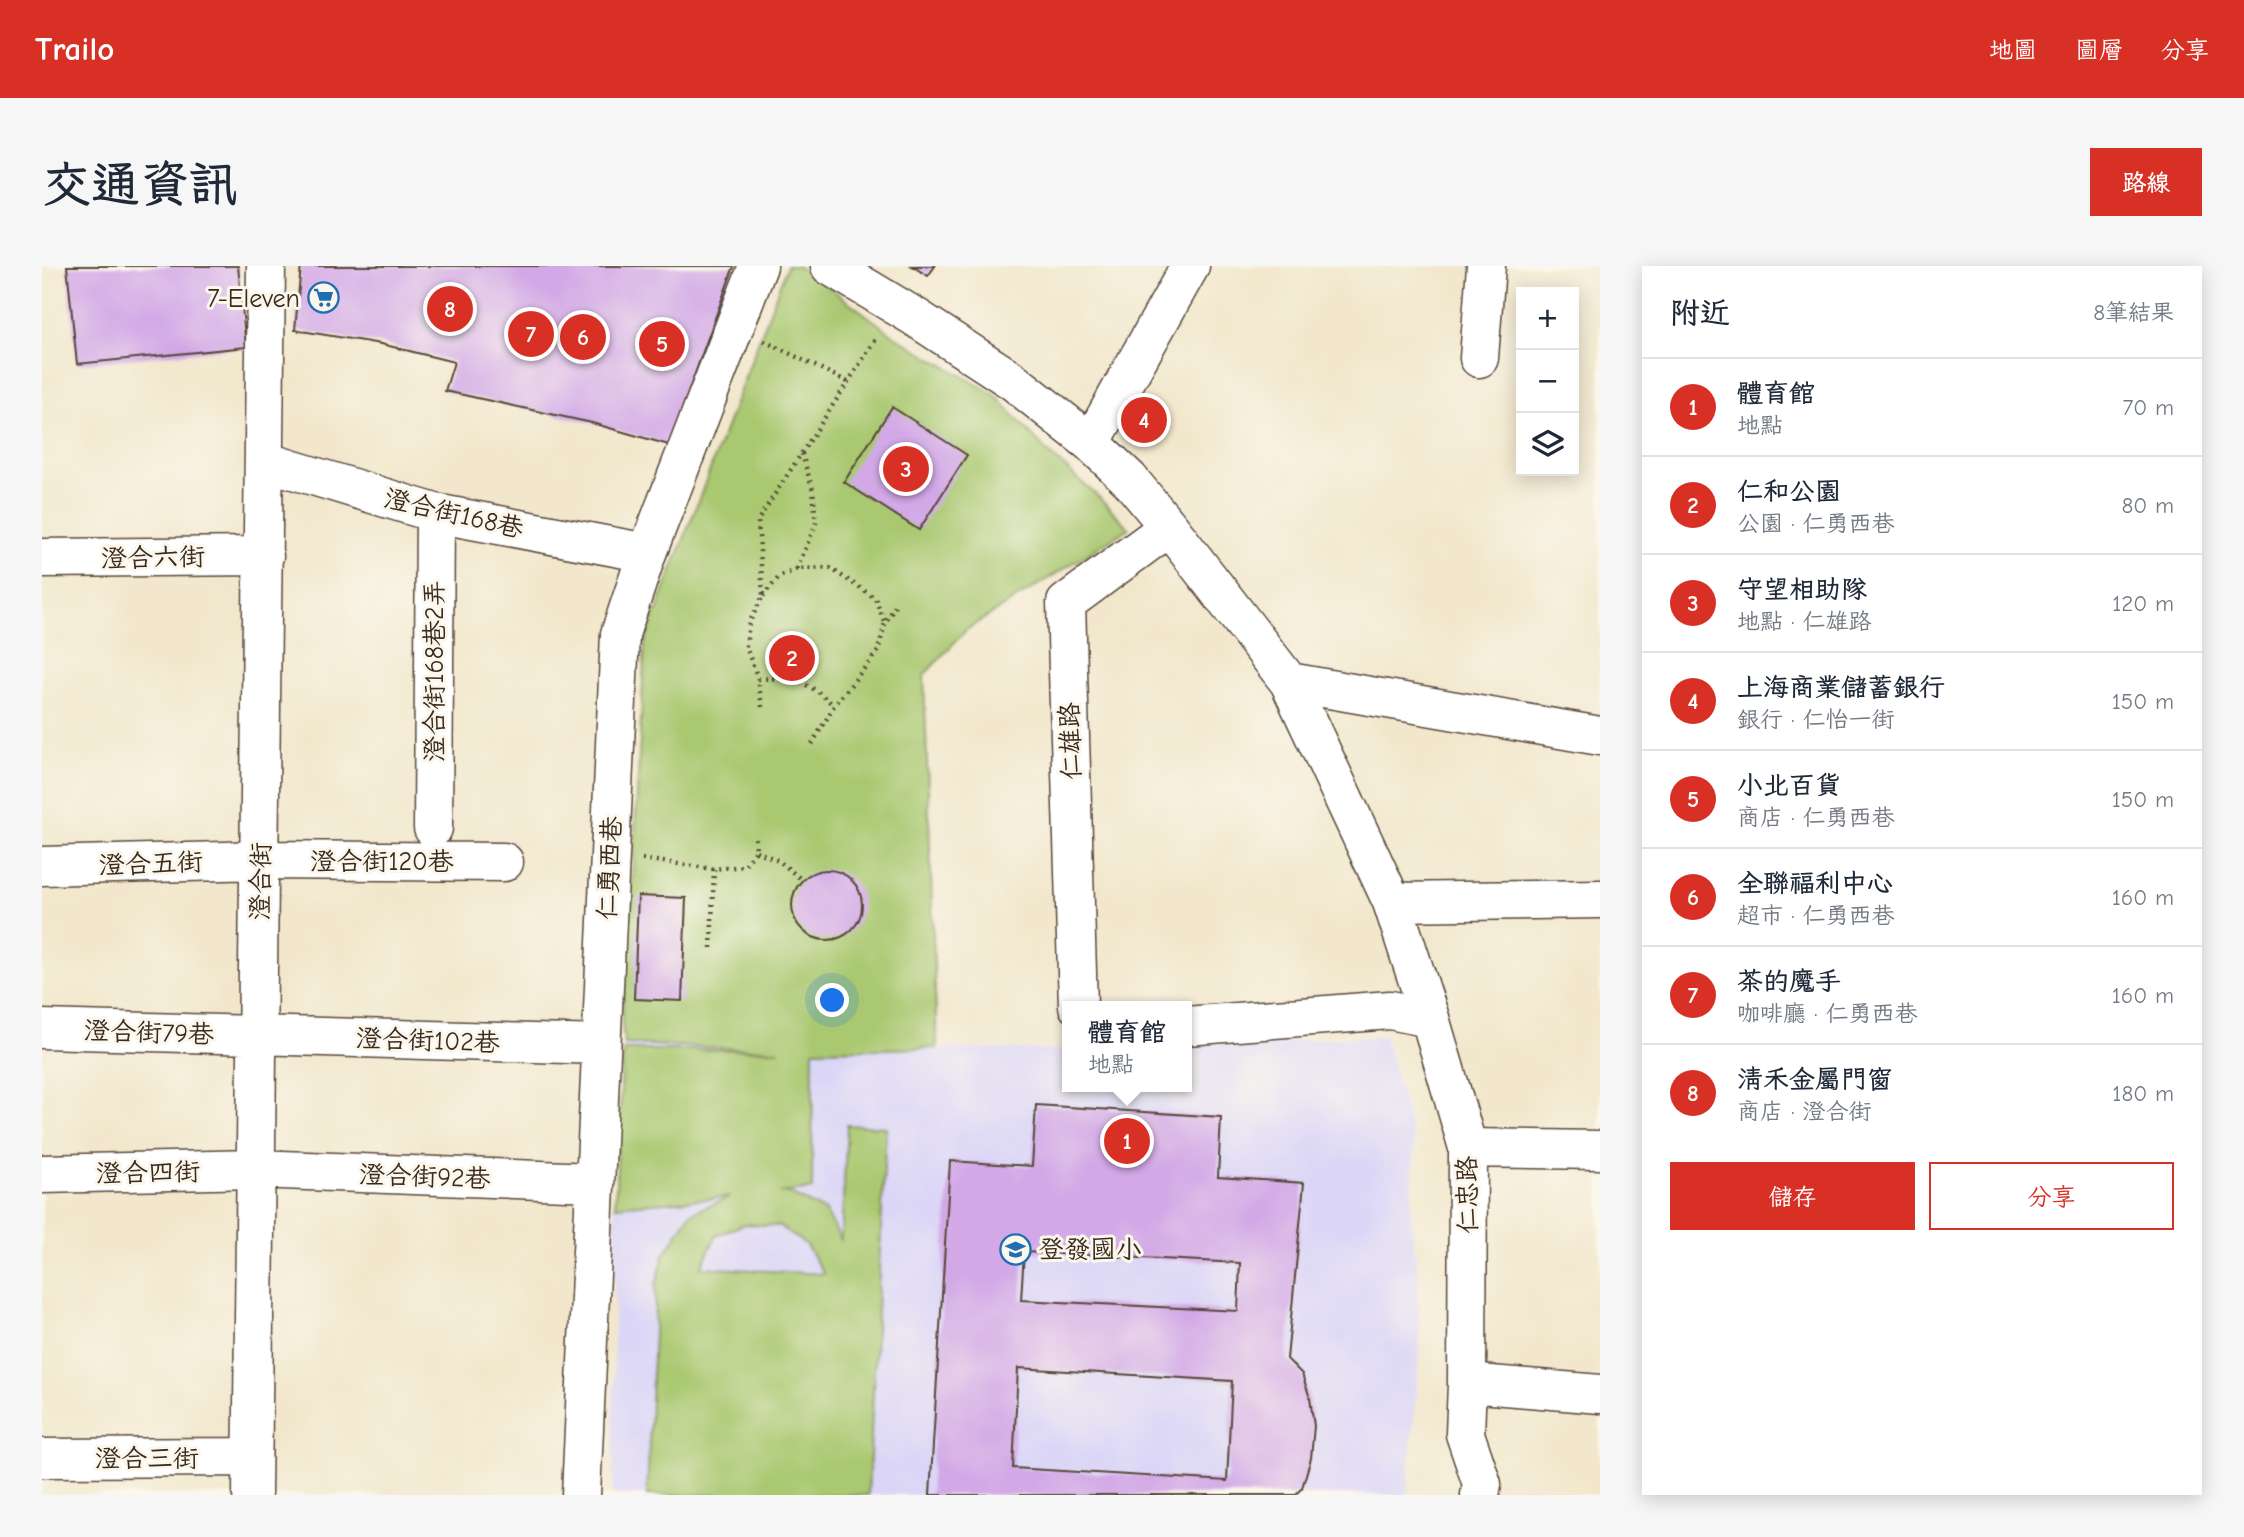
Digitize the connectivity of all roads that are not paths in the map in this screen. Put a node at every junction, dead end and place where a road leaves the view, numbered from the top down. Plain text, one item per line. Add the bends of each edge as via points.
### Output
1 (266, 266) edge
2 (758, 266) edge
3 (830, 266) edge
4 (1190, 266) edge
5 (1486, 266) edge
6 (1479, 358) dead end
7 (1091, 443) junction
8 (264, 461) junction
9 (435, 513) junction
10 (1169, 527) junction
11 (647, 553) junction
12 (264, 555) junction
13 (42, 558) edge
14 (1289, 682) junction
15 (1600, 736) edge
16 (433, 828) dead end
17 (260, 860) junction
18 (504, 862) dead end
19 (42, 866) edge
20 (1600, 899) edge
21 (1392, 902) junction
22 (1077, 1001) edge
23 (1430, 1018) junction
24 (1192, 1026) edge
25 (42, 1029) edge
26 (256, 1035) junction
27 (601, 1045) junction
28 (1468, 1148) junction
29 (1600, 1150) edge
30 (255, 1170) junction
31 (42, 1174) edge
32 (594, 1182) junction
33 (1467, 1383) junction
34 (1600, 1394) edge
35 (253, 1457) junction
36 (42, 1458) edge
37 (252, 1495) edge
38 (581, 1495) edge
39 (1480, 1495) edge

1 - 8 street, 澄合街
2 - 11 street, 仁勇西巷
3 - 7 street via 1013,381
4 - 7 street
5 - 6 street
7 - 10 street
8 - 9 street, 澄合街168巷
8 - 12 street, 澄合街
9 - 11 street, 澄合街168巷
9 - 16 street, 澄合街168巷2弄
10 - 14 street
10 - 22 street, 仁雄路 via 1066,603
11 - 27 street, 仁勇西巷 via 621,634
12 - 13 street, 澄合六街
12 - 17 street, 澄合街
14 - 15 street
14 - 21 street
17 - 18 street, 澄合街120巷
17 - 19 street, 澄合五街
17 - 26 street, 澄合街
20 - 21 street
21 - 23 street, 仁忠路
23 - 24 street via 1390,1010
23 - 28 street, 仁忠路
25 - 26 street, 澄合街79巷
26 - 27 street, 澄合街102巷
26 - 30 street, 澄合街
27 - 32 street, 仁勇西巷
28 - 29 street
28 - 33 street, 仁忠路
30 - 31 street, 澄合四街
30 - 32 street, 澄合街92巷
30 - 35 street, 澄合街
32 - 38 street, 仁勇西巷
33 - 34 street
33 - 39 street, 仁忠路 via 1465,1434 1482,1484
35 - 36 street, 澄合三街
35 - 37 street, 澄合街

